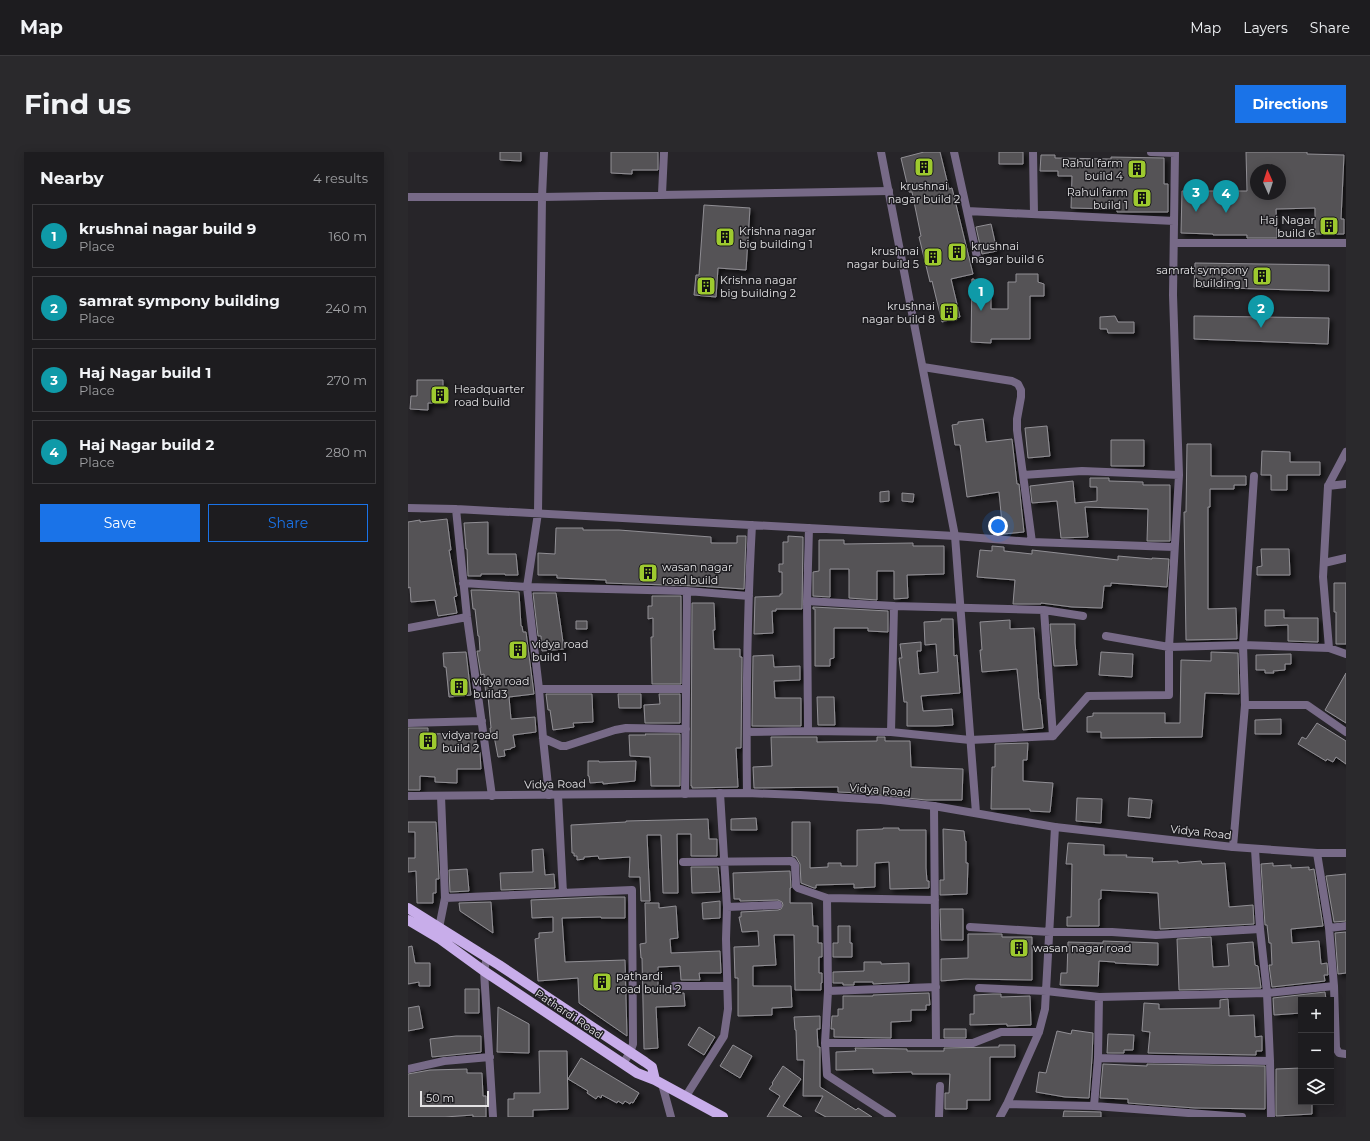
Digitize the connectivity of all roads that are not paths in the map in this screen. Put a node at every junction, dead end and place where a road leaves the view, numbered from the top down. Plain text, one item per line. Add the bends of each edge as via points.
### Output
1 (544, 152) edge
2 (664, 152) edge
3 (881, 152) edge
4 (954, 152) edge
5 (1033, 152) edge
6 (1151, 152) edge
7 (1175, 152) edge
8 (889, 191) junction
9 (662, 194) junction
10 (408, 197) edge
11 (542, 197) junction
12 (967, 211) junction
13 (1034, 214) junction
14 (1174, 221) junction
15 (1174, 243) junction
16 (1346, 243) edge
17 (977, 257) dead end
18 (923, 367) junction
19 (1346, 452) edge
20 (1023, 475) junction
21 (1179, 475) junction
22 (1254, 476) dead end
23 (1346, 484) edge
24 (1328, 486) junction
25 (408, 508) edge
26 (456, 509) junction
27 (538, 513) junction
28 (752, 525) junction
29 (809, 528) junction
30 (955, 536) junction
31 (1032, 542) junction
32 (1174, 547) junction
33 (1346, 558) edge
34 (1324, 563) junction
35 (463, 583) junction
36 (527, 587) junction
37 (687, 591) junction
38 (749, 596) junction
39 (807, 601) junction
40 (894, 606) junction
41 (960, 608) junction
42 (1044, 610) junction
43 (1083, 616) dead end
44 (467, 617) junction
45 (408, 626) edge
46 (1106, 636) dead end
47 (1243, 644) junction
48 (1169, 647) junction
49 (1329, 648) junction
50 (1346, 654) edge
51 (686, 688) junction
52 (539, 689) junction
53 (1245, 705) junction
54 (482, 722) junction
55 (408, 723) edge
56 (686, 729) junction
57 (808, 730) junction
58 (746, 732) junction
59 (891, 732) junction
60 (1346, 732) edge
61 (1053, 736) junction
62 (543, 738) junction
63 (970, 740) junction
64 (720, 793) junction
65 (747, 793) junction
66 (685, 794) junction
67 (549, 795) junction
68 (558, 795) junction
69 (408, 796) edge
70 (441, 796) junction
71 (492, 796) junction
72 (934, 806) junction
73 (976, 813) junction
74 (1055, 827) junction
75 (1233, 847) junction
76 (1255, 849) junction
77 (1317, 853) junction
78 (1346, 854) edge
79 (724, 861) junction
80 (683, 862) dead end
81 (563, 893) junction
82 (445, 898) junction
83 (827, 898) junction
84 (935, 900) junction
85 (778, 906) dead end
86 (727, 907) junction
87 (408, 908) edge
88 (408, 920) edge
89 (1346, 926) edge
90 (440, 927) junction
91 (970, 927) dead end
92 (1329, 928) junction
93 (1260, 929) junction
94 (1050, 932) junction
95 (437, 938) junction
96 (487, 957) junction
97 (484, 971) junction
98 (674, 986) dead end
99 (727, 986) junction
100 (1334, 986) junction
101 (936, 987) junction
102 (979, 988) dead end
103 (828, 991) junction
104 (1046, 991) junction
105 (1267, 993) junction
106 (1100, 997) junction
107 (1039, 1032) junction
108 (825, 1043) junction
109 (936, 1043) junction
110 (630, 1052) junction
111 (1346, 1054) edge
112 (490, 1057) junction
113 (1098, 1058) junction
114 (1270, 1061) junction
115 (622, 1064) junction
116 (408, 1069) edge
117 (659, 1082) junction
118 (940, 1086) dead end
119 (686, 1096) junction
120 (1007, 1104) junction
121 (1094, 1106) junction
122 (493, 1117) edge
123 (671, 1117) edge
124 (723, 1117) edge
125 (892, 1117) edge
126 (939, 1117) edge
127 (1000, 1117) edge
128 (1242, 1117) edge
129 (1271, 1117) edge

1 - 11 street
2 - 9 street
3 - 8 street
4 - 12 street
5 - 13 street
6 - 7 street
7 - 14 street
8 - 9 street
8 - 18 street
9 - 11 street
10 - 11 street
11 - 27 street
12 - 13 street
12 - 17 street
13 - 14 street
14 - 15 street
15 - 16 street
15 - 21 street via 1173,295
18 - 20 street via 1018,384 1021,396 1017,430
18 - 30 street
19 - 24 street
20 - 21 street via 1082,471
20 - 31 street
21 - 32 street
22 - 47 street
23 - 24 street
24 - 34 street
25 - 26 street
26 - 27 street
26 - 35 street
27 - 28 street
27 - 36 street
28 - 29 street
28 - 38 street
29 - 30 street
29 - 39 street
30 - 31 street
30 - 41 street
31 - 32 street
32 - 48 street
33 - 34 street
34 - 49 street
35 - 36 street
35 - 44 street
36 - 37 street
36 - 52 street
37 - 38 street
37 - 51 street
38 - 58 street
39 - 40 street
39 - 57 street
40 - 41 street
40 - 59 street
41 - 42 street
41 - 63 street
42 - 43 street
42 - 61 street
44 - 45 street
44 - 54 street
46 - 48 street
47 - 48 street
47 - 49 street
47 - 53 street
48 - 61 street via 1169,695 1088,696
49 - 50 street
51 - 52 street
51 - 56 street
52 - 62 street
53 - 60 street via 1307,705
53 - 75 street
54 - 55 street
54 - 71 street
56 - 62 street via 626,728 566,746
56 - 66 street
57 - 58 street
57 - 59 street
58 - 65 street
59 - 63 street
61 - 63 street
62 - 67 street
63 - 73 street
64 - 65 street, Vidya Road
64 - 66 street, Vidya Road
64 - 79 street
65 - 72 street, Vidya Road via 881,800
66 - 68 street, Vidya Road
67 - 68 street, Vidya Road
67 - 71 street, Vidya Road
68 - 81 street
69 - 70 street, Vidya Road
70 - 71 street, Vidya Road
70 - 82 street
72 - 73 street, Vidya Road
72 - 84 street
73 - 74 street, Vidya Road
74 - 75 street, Vidya Road
74 - 94 street
75 - 76 street, Vidya Road
76 - 77 street, Vidya Road
76 - 93 street
77 - 78 street, Vidya Road
77 - 92 street
79 - 80 street
79 - 83 street via 792,861 795,865 796,886
79 - 86 street
81 - 82 street
81 - 110 street via 632,890 633,1044
82 - 90 street
83 - 84 street
83 - 103 street
84 - 101 street
85 - 86 street
86 - 99 street
87 - 90 main road
88 - 95 main road, Pathardi Road
89 - 92 street
90 - 95 street
90 - 96 main road
91 - 94 street
92 - 100 street
93 - 94 street via 1156,935
93 - 105 street
94 - 104 street
95 - 97 main road, Pathardi Road
96 - 97 street
96 - 110 main road
97 - 112 street
97 - 115 main road, Pathardi Road
98 - 99 street
99 - 119 street via 728,1009 724,1036
100 - 105 street
100 - 111 street via 1336,1048 1339,1053
101 - 103 street
101 - 109 street
102 - 104 street
103 - 108 street
104 - 106 street
104 - 107 street
105 - 106 street
105 - 114 street
106 - 113 street
107 - 109 street via 1001,1032 973,1043
107 - 120 street
108 - 109 street
108 - 125 street via 827,1075
110 - 115 street
110 - 117 main road via 652,1068
112 - 116 street via 444,1061
112 - 122 street
113 - 114 street
113 - 121 street
114 - 129 street
115 - 117 main road, Pathardi Road
117 - 119 main road, Pathardi Road
117 - 123 street
118 - 126 street
119 - 124 main road, Pathardi Road
120 - 121 street
120 - 127 street
121 - 128 street

